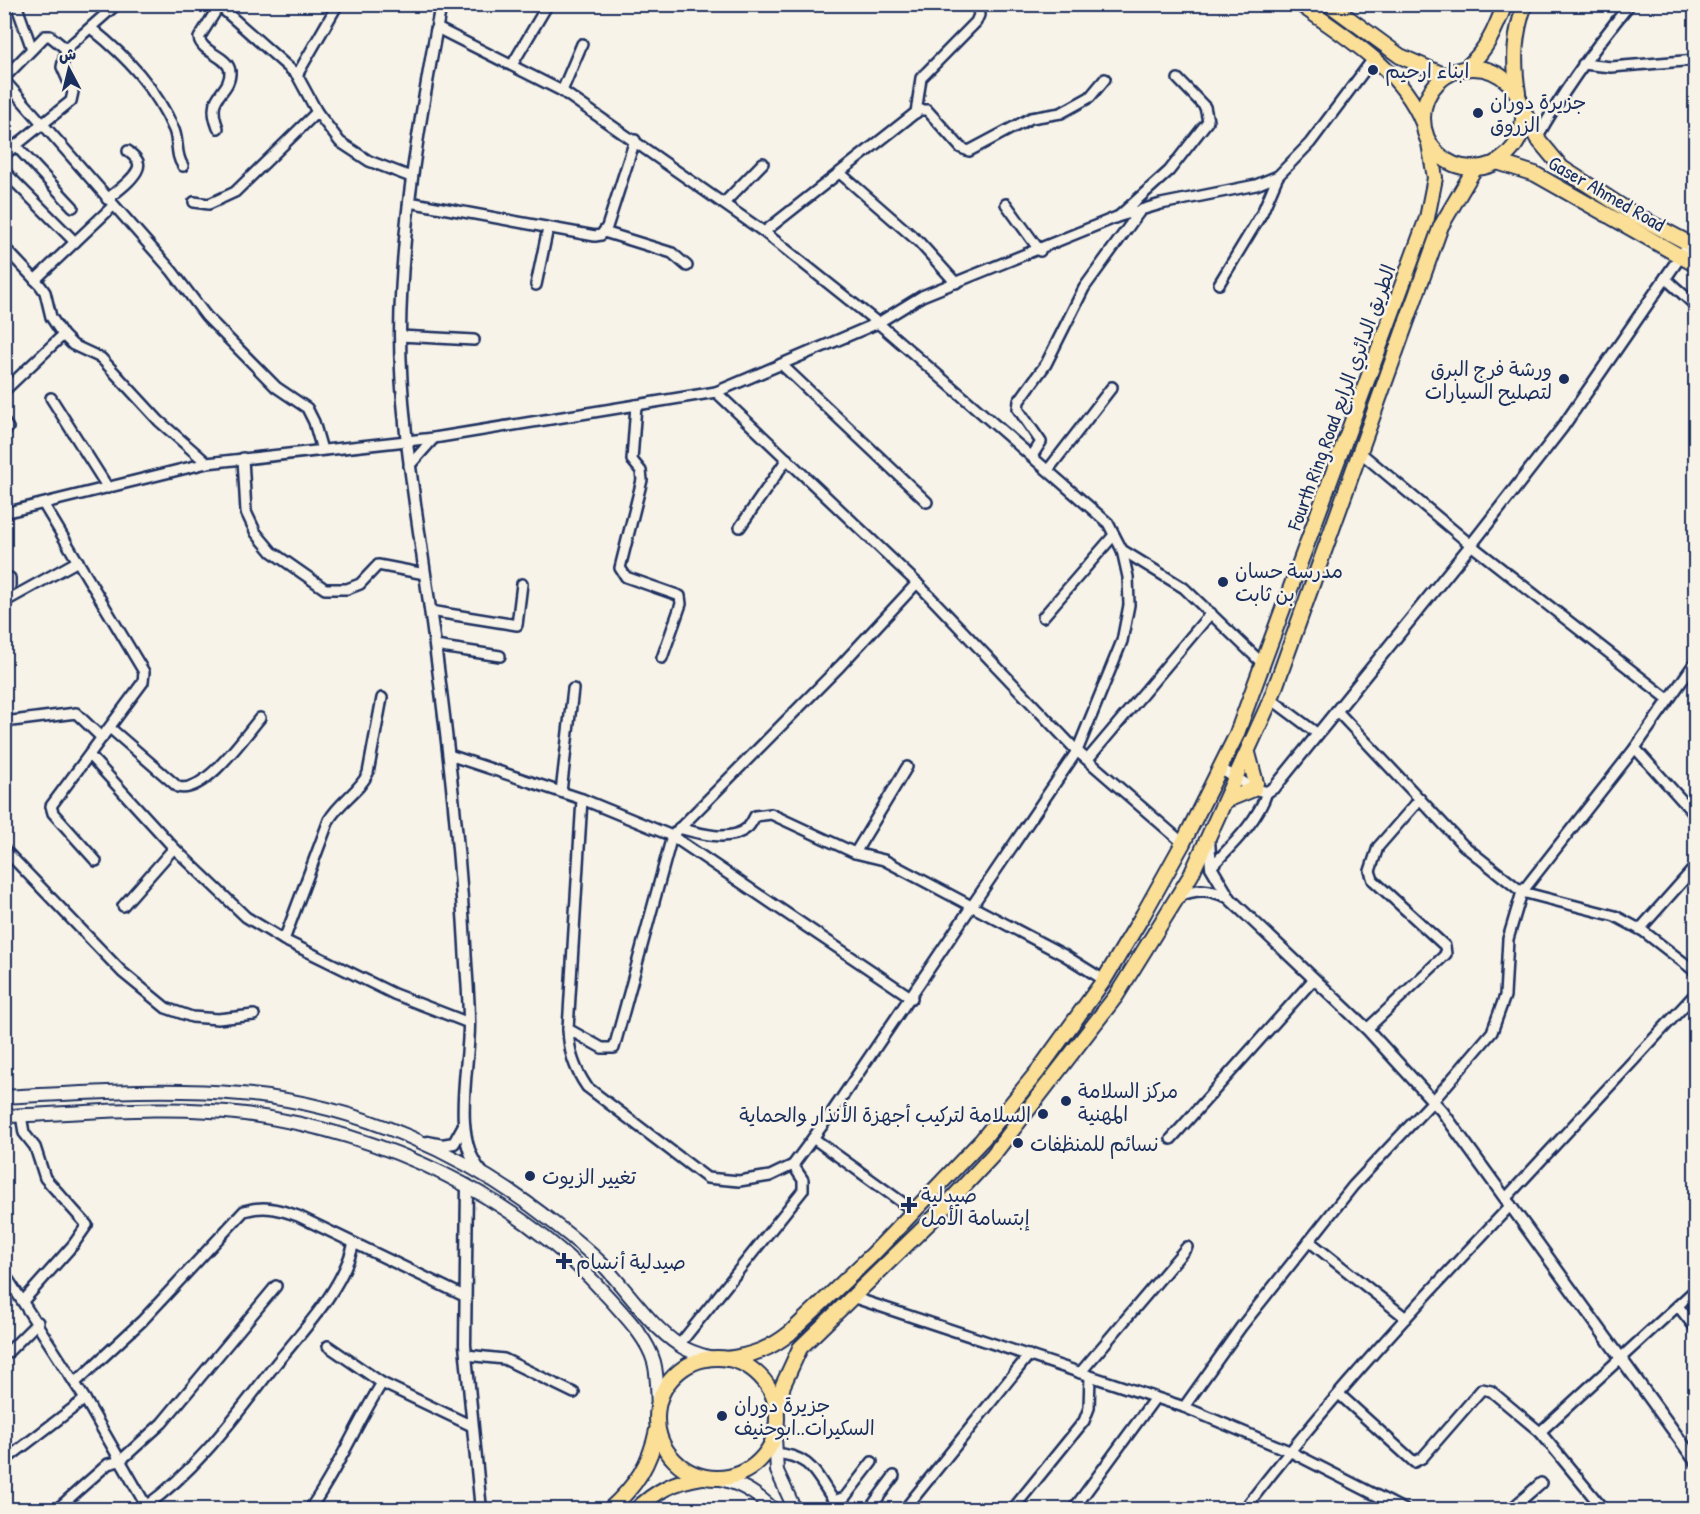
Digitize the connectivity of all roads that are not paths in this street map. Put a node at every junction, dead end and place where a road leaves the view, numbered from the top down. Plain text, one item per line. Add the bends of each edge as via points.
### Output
1 (16, 4) edge
2 (117, 4) edge
3 (338, 4) edge
4 (441, 4) edge
5 (548, 4) edge
6 (977, 4) edge
7 (1300, 4) edge
8 (1329, 4) edge
9 (1505, 4) edge
10 (1526, 4) edge
11 (1630, 4) edge
12 (218, 5) edge
13 (437, 28) junction
14 (92, 29) junction
15 (582, 44) dead end
16 (32, 49) junction
17 (66, 49) junction
18 (1373, 59) junction
19 (1695, 60) edge
20 (1583, 64) junction
21 (512, 65) junction
22 (1466, 68) junction
23 (297, 75) junction
24 (1446, 76) junction
25 (4, 79) edge
26 (1105, 79) dead end
27 (1178, 79) dead end
28 (562, 91) junction
29 (1521, 103) junction
30 (317, 112) junction
31 (916, 112) junction
32 (1423, 122) junction
33 (41, 125) junction
34 (218, 128) dead end
35 (1537, 138) junction
36 (635, 140) junction
37 (1429, 143) junction
38 (16, 146) junction
39 (128, 151) dead end
40 (4, 155) edge
41 (763, 162) dead end
42 (1497, 162) junction
43 (183, 166) dead end
44 (1475, 168) junction
45 (4, 171) edge
46 (840, 174) junction
47 (1278, 176) junction
48 (411, 177) junction
49 (194, 202) dead end
50 (409, 202) junction
51 (110, 203) junction
52 (724, 203) junction
53 (1006, 204) dead end
54 (73, 207) dead end
55 (1140, 210) junction
56 (1117, 218) junction
57 (548, 228) junction
58 (604, 232) junction
59 (764, 232) junction
60 (75, 242) junction
61 (1693, 242) edge
62 (4, 248) edge
63 (1040, 250) junction
64 (1680, 258) junction
65 (1695, 265) edge
66 (687, 266) dead end
67 (1665, 278) junction
68 (35, 280) junction
69 (956, 283) junction
70 (1219, 284) dead end
71 (536, 285) dead end
72 (1695, 306) edge
73 (878, 323) junction
74 (63, 335) junction
75 (400, 336) junction
76 (474, 340) dead end
77 (781, 364) junction
78 (1112, 387) dead end
79 (4, 390) edge
80 (716, 392) junction
81 (51, 398) dead end
82 (636, 405) junction
83 (434, 438) junction
84 (405, 439) junction
85 (322, 450) junction
86 (1360, 453) junction
87 (1032, 456) junction
88 (243, 458) junction
89 (787, 459) junction
90 (207, 463) junction
91 (409, 466) junction
92 (1048, 470) junction
93 (108, 488) junction
94 (927, 502) dead end
95 (44, 505) junction
96 (4, 513) edge
97 (740, 527) dead end
98 (1114, 535) junction
99 (1471, 545) junction
100 (1122, 550) junction
101 (78, 561) junction
102 (425, 574) junction
103 (10, 578) dead end
104 (522, 584) dead end
105 (917, 584) junction
106 (4, 592) edge
107 (4, 602) edge
108 (430, 611) junction
109 (1211, 613) junction
110 (1043, 617) dead end
111 (435, 646) junction
112 (500, 656) dead end
113 (662, 658) dead end
114 (1695, 662) edge
115 (1263, 664) junction
116 (573, 689) dead end
117 (382, 698) dead end
118 (1271, 699) junction
119 (1668, 699) junction
120 (1337, 711) junction
121 (260, 718) dead end
122 (4, 722) edge
123 (110, 728) junction
124 (1318, 734) junction
125 (102, 738) junction
126 (1635, 748) junction
127 (1077, 751) junction
128 (1248, 753) junction
129 (449, 755) junction
130 (90, 756) junction
131 (1088, 759) junction
132 (1223, 766) junction
133 (907, 767) dead end
134 (1238, 775) junction
135 (1260, 789) junction
136 (561, 792) junction
137 (582, 799) junction
138 (1420, 799) junction
139 (1227, 800) junction
140 (1694, 813) edge
141 (679, 828) junction
142 (672, 836) junction
143 (1209, 837) junction
144 (1184, 843) junction
145 (174, 848) junction
146 (4, 849) edge
147 (855, 853) junction
148 (96, 861) dead end
149 (1695, 866) edge
150 (1211, 867) junction
151 (1522, 892) junction
152 (1178, 896) junction
153 (1230, 898) junction
154 (123, 906) dead end
155 (972, 907) junction
156 (1640, 929) junction
157 (284, 940) junction
158 (1695, 972) edge
159 (1104, 980) junction
160 (1313, 980) junction
161 (1695, 993) edge
162 (912, 998) junction
163 (254, 1015) dead end
164 (469, 1023) junction
165 (568, 1029) junction
166 (1367, 1029) junction
167 (97, 1093) junction
168 (4, 1097) edge
169 (1432, 1101) junction
170 (99, 1113) junction
171 (4, 1116) edge
172 (21, 1116) junction
173 (464, 1121) junction
174 (813, 1138) junction
175 (1171, 1139) dead end
176 (423, 1141) junction
177 (793, 1165) junction
178 (481, 1171) junction
179 (466, 1185) junction
180 (1509, 1202) junction
181 (914, 1211) junction
182 (1309, 1241) junction
183 (354, 1243) junction
184 (1187, 1247) dead end
185 (4, 1273) edge
186 (276, 1286) dead end
187 (1695, 1289) edge
188 (464, 1296) junction
189 (852, 1297) junction
190 (24, 1300) junction
191 (1678, 1306) junction
192 (1406, 1318) junction
193 (38, 1322) junction
194 (1695, 1329) edge
195 (679, 1345) junction
196 (328, 1346) dead end
197 (466, 1355) junction
198 (1029, 1355) junction
199 (4, 1356) edge
200 (712, 1359) junction
201 (728, 1359) junction
202 (1622, 1359) junction
203 (1085, 1374) junction
204 (75, 1383) junction
205 (382, 1383) junction
206 (574, 1393) dead end
207 (1339, 1394) junction
208 (1155, 1398) junction
209 (85, 1399) junction
210 (658, 1407) junction
211 (1184, 1407) junction
212 (777, 1410) junction
213 (472, 1426) junction
214 (658, 1428) junction
215 (1540, 1432) junction
216 (774, 1437) junction
217 (1289, 1451) junction
218 (774, 1453) junction
219 (6, 1457) edge
220 (120, 1461) junction
221 (872, 1462) dead end
222 (1695, 1462) edge
223 (894, 1476) dead end
224 (710, 1477) junction
225 (1541, 1483) dead end
226 (1600, 1505) dead end
227 (147, 1508) edge
228 (56, 1509) edge
229 (309, 1509) edge
230 (481, 1509) edge
231 (609, 1509) edge
232 (636, 1509) edge
233 (774, 1509) edge
234 (795, 1509) edge
235 (869, 1509) edge
236 (904, 1509) edge
237 (1012, 1509) edge
238 (1072, 1509) edge
239 (1248, 1509) edge
240 (1403, 1509) edge
241 (1510, 1509) edge

1 - 16 street
2 - 14 street
3 - 23 street
4 - 13 street
5 - 21 street
6 - 31 street via 979,15 975,22 921,78
7 - 18 main road
8 - 24 main road via 1400,56
9 - 22 main road via 1492,38
10 - 29 main road via 1514,52
11 - 20 street
12 - 23 street
12 - 34 street via 199,38 230,71 213,109
13 - 21 street
13 - 48 street
14 - 17 street
14 - 43 street via 125,55 147,85 176,133 178,157
15 - 28 street
16 - 17 street via 48,35
16 - 25 street
17 - 33 street via 62,67 73,98
18 - 32 main road via 1405,88
18 - 47 street via 1310,142
19 - 20 street via 1611,67
20 - 35 street
21 - 28 street
22 - 24 main road
22 - 29 main road via 1498,74 1514,89
23 - 30 street
24 - 32 main road via 1430,91
25 - 33 street
26 - 31 street via 1090,97 1060,113 1031,118 969,151 961,148 927,110
27 - 56 street via 1205,106 1208,121 1169,171
28 - 36 street
29 - 35 main road, Gaser Ahmed Road
29 - 42 main road via 1523,124 1518,139
30 - 48 street via 352,151
30 - 49 street via 235,192 209,204
31 - 46 street
32 - 37 main road
33 - 38 street
33 - 51 street
35 - 61 main road, Gaser Ahmed Road via 1562,168 1635,215
36 - 52 street
36 - 58 street
37 - 44 main road via 1449,162
37 - 115 main road, Fourth Ring Road الطريق الدائري الرابع via 1435,178 1427,218
38 - 40 street
38 - 54 street
39 - 51 street via 139,168
41 - 52 street
42 - 44 main road
42 - 64 main road, Gaser Ahmed Road via 1535,174
44 - 86 main road via 1441,226
45 - 60 street
46 - 59 street
46 - 69 street via 920,242
47 - 55 street via 1256,185
47 - 70 street via 1262,213
48 - 50 street
50 - 57 street
50 - 75 street
51 - 60 street
51 - 85 street via 222,333 276,387 307,408
52 - 59 street
53 - 63 street
55 - 56 street
55 - 87 street via 1084,288 1046,364 1019,401 1018,410 1041,442
56 - 63 street
57 - 58 street via 595,236
57 - 71 street
58 - 66 street via 672,253
59 - 73 street
60 - 68 street
61 - 64 street
62 - 68 street
63 - 69 street
64 - 65 main road, Gaser Ahmed Road
64 - 67 street
67 - 72 street
67 - 99 street via 1562,428
68 - 74 street via 45,292 51,317
69 - 73 street via 922,296
73 - 77 street
73 - 87 street
74 - 79 street
74 - 90 street via 73,345 101,358 159,421
75 - 76 street
75 - 84 street
77 - 80 street
77 - 94 street
78 - 92 street
80 - 82 street
80 - 89 street
81 - 93 street
82 - 83 street
82 - 113 street via 632,460 641,471 642,480 620,568 626,577 680,596 681,604
83 - 84 street
83 - 91 street
84 - 85 street
84 - 91 street
85 - 88 street
86 - 99 street
86 - 118 main road
87 - 92 street
88 - 90 street
88 - 102 street via 246,512 255,533 272,552 325,589 347,589 360,584 378,565
89 - 97 street
89 - 105 street
90 - 93 street
91 - 102 street
92 - 98 street via 1108,523
93 - 95 street
95 - 96 street
95 - 101 street
98 - 100 street
98 - 110 street
99 - 119 street
99 - 120 street
100 - 109 street via 1184,588
100 - 127 street via 1129,605 1122,640
101 - 107 street
101 - 123 street via 144,672 143,682
102 - 108 street
103 - 106 street via 10,586
104 - 108 street via 517,625
105 - 127 street
105 - 141 street
108 - 111 street
109 - 115 street
109 - 131 street
111 - 112 street
111 - 129 street
114 - 119 street
115 - 132 main road, Fourth Ring Road الطريق الدائري الرابع
116 - 136 street
117 - 157 street via 365,781 338,805 329,820
118 - 124 street
118 - 128 main road
119 - 126 street
120 - 124 street
120 - 138 street
121 - 123 street via 208,776 190,788 178,787
122 - 125 street via 76,713
123 - 125 street
124 - 135 street via 1275,787
125 - 130 street
126 - 140 street
126 - 151 street
127 - 131 street
127 - 155 street
128 - 134 main road
128 - 135 main road
129 - 136 street
129 - 164 street
130 - 145 street
130 - 148 street via 52,803 51,810
131 - 144 street
132 - 134 street
132 - 144 main road, Fourth Ring Road الطريق الدائري الرابع
133 - 147 street
134 - 135 street
134 - 139 main road
135 - 139 main road
135 - 150 street via 1263,804
136 - 137 street
137 - 142 street
137 - 165 street
138 - 151 street via 1463,845
138 - 166 street via 1378,847 1370,871 1373,880 1445,946 1446,954
139 - 143 main road
141 - 142 street
141 - 147 street via 715,835 736,833 747,828 755,816 771,814
142 - 162 street
142 - 165 street via 617,1045 609,1050 602,1048
143 - 150 street
143 - 152 main road
144 - 159 main road, Fourth Ring Road الطريق الدائري الرابع
145 - 154 street
145 - 157 street via 246,917
146 - 163 street via 122,972 166,1008 192,1017
147 - 155 street via 884,860
149 - 156 street
150 - 153 street
151 - 156 street via 1615,916
151 - 169 street via 1508,939 1502,1011 1492,1032
152 - 153 street via 1203,889
152 - 189 main road via 1116,996 993,1155
153 - 160 street
155 - 159 street
155 - 162 street
156 - 158 street
157 - 164 street via 394,994
159 - 181 main road, Fourth Ring Road الطريق الدائري الرابع via 982,1140
160 - 166 street
160 - 175 street
161 - 180 street
162 - 174 street
164 - 173 street
165 - 177 street via 569,1049 586,1087 706,1179 739,1181 770,1176
166 - 169 street
167 - 168 main road
167 - 170 main road
167 - 176 main road via 243,1094 333,1112
169 - 180 street
169 - 182 street via 1353,1186
170 - 172 main road
170 - 179 main road via 205,1111 283,1120 371,1144
171 - 172 main road
172 - 190 street via 24,1133 35,1147 45,1178 87,1225
173 - 176 street via 462,1133 454,1143
173 - 178 street via 468,1154
174 - 177 street
174 - 181 street
176 - 178 main road
177 - 195 street via 803,1180 803,1190
178 - 195 main road via 521,1197 593,1256
179 - 188 street
179 - 210 main road via 555,1244 623,1313 654,1360
180 - 192 street
180 - 202 street
181 - 201 main road, Fourth Ring Road الطريق الدائري الرابع via 790,1333 762,1351
182 - 192 street
182 - 211 street
183 - 188 street
183 - 204 street via 273,1207 244,1211 142,1321
183 - 227 street via 351,1258 329,1297 201,1459
184 - 203 street
185 - 190 street
186 - 220 street via 162,1424
187 - 191 street
188 - 197 street
189 - 198 street
189 - 212 main road via 800,1348 783,1385
190 - 193 street
191 - 194 street
191 - 202 street
192 - 207 street
193 - 199 street
193 - 204 street
195 - 200 main road
196 - 205 street
197 - 206 street via 504,1359
197 - 213 street
198 - 203 street
198 - 236 street
200 - 201 main road
200 - 210 main road via 699,1361 677,1374
201 - 212 main road via 742,1363 760,1377 773,1395
202 - 215 street
202 - 222 street
203 - 208 street
203 - 237 street via 1089,1408 1084,1421
204 - 209 street
205 - 213 street
205 - 229 street via 361,1415 325,1489
207 - 215 street via 1411,1461 1422,1458 1482,1389 1491,1391
207 - 217 street
208 - 211 street
208 - 238 street
209 - 219 street
209 - 220 street
210 - 214 main road
211 - 217 street
212 - 216 main road
213 - 230 street
214 - 224 main road via 669,1454 690,1472
214 - 231 main road via 652,1455 642,1474
215 - 226 street
216 - 218 main road
216 - 224 main road via 768,1450 752,1466 732,1476
217 - 239 street
217 - 240 street
218 - 221 street via 805,1459 834,1501 845,1497
218 - 234 main road via 782,1485
220 - 227 street
220 - 228 street via 108,1464
223 - 235 street
224 - 232 main road via 680,1480
224 - 233 main road via 741,1484
225 - 241 street

